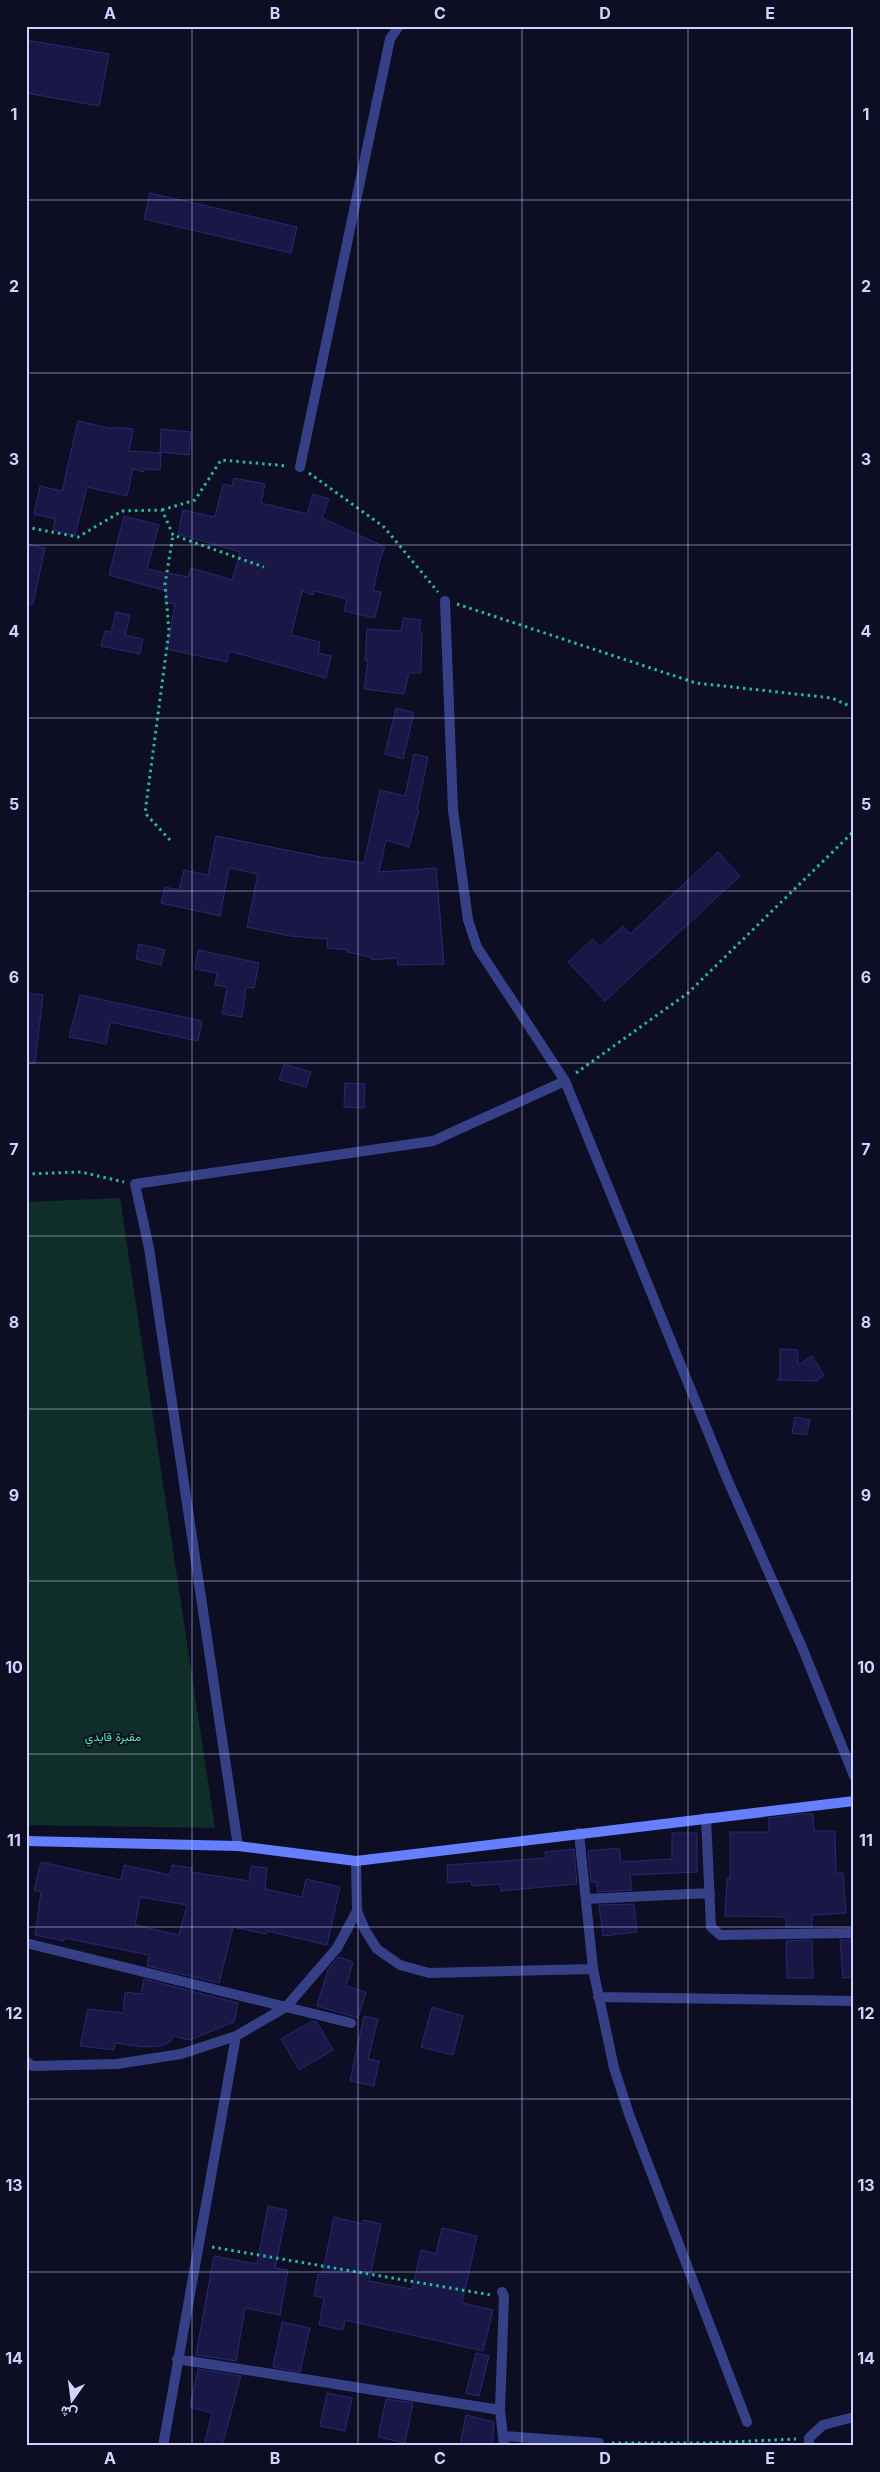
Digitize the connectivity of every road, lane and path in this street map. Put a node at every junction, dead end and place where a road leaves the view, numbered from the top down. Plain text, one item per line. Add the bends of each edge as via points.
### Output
1 (399, 26) edge
2 (300, 467) junction
3 (162, 510) junction
4 (26, 527) edge
5 (173, 535) junction
6 (264, 567) dead end
7 (445, 601) junction
8 (854, 708) edge
9 (854, 831) edge
10 (170, 840) dead end
11 (565, 1081) junction
12 (26, 1174) edge
13 (135, 1184) junction
14 (854, 1776) edge
15 (854, 1801) edge
16 (706, 1818) junction
17 (579, 1833) junction
18 (26, 1841) edge
19 (238, 1846) junction
20 (356, 1861) junction
21 (710, 1892) junction
22 (586, 1899) junction
23 (357, 1911) junction
24 (854, 1933) edge
25 (26, 1943) edge
26 (592, 1969) junction
27 (598, 1997) junction
28 (854, 2001) edge
29 (286, 2007) junction
30 (351, 2023) dead end
31 (236, 2036) junction
32 (26, 2061) edge
33 (199, 2244) junction
34 (502, 2292) joint
35 (177, 2359) junction
36 (500, 2410) junction
37 (854, 2417) edge
38 (747, 2422) dead end
39 (504, 2441) edge
40 (809, 2442) edge
41 (599, 2444) edge
42 (707, 2444) edge
43 (162, 2446) edge

1 - 2 street via 390,39
2 - 3 path via 221,460 195,500
2 - 7 path via 384,527
3 - 4 path via 122,511 78,537
3 - 5 path
5 - 6 path
5 - 10 path via 165,584 169,631 145,813
7 - 8 path via 696,683 832,698
7 - 11 street via 453,810 468,920 477,947
9 - 11 path via 688,994
11 - 13 street via 433,1141
11 - 14 street
12 - 13 path via 81,1172
13 - 19 street via 149,1248
15 - 16 street
16 - 17 street
16 - 21 street
17 - 20 street
17 - 22 street
18 - 19 street
19 - 20 street
20 - 23 street
21 - 22 street
21 - 24 street via 711,1927 720,1935
22 - 26 street
23 - 26 street via 377,1949 400,1965 429,1973
23 - 29 street via 337,1948
25 - 29 street
26 - 27 street
27 - 28 street
27 - 38 street via 614,2068 630,2117
29 - 30 street
29 - 31 street
31 - 32 street via 181,2054 117,2064 32,2066
31 - 33 street
33 - 34 path via 488,2296
33 - 35 street
34 - 36 street
35 - 36 street
35 - 43 street
36 - 39 street
37 - 40 street via 823,2425
39 - 41 street
40 - 42 path
41 - 42 path

